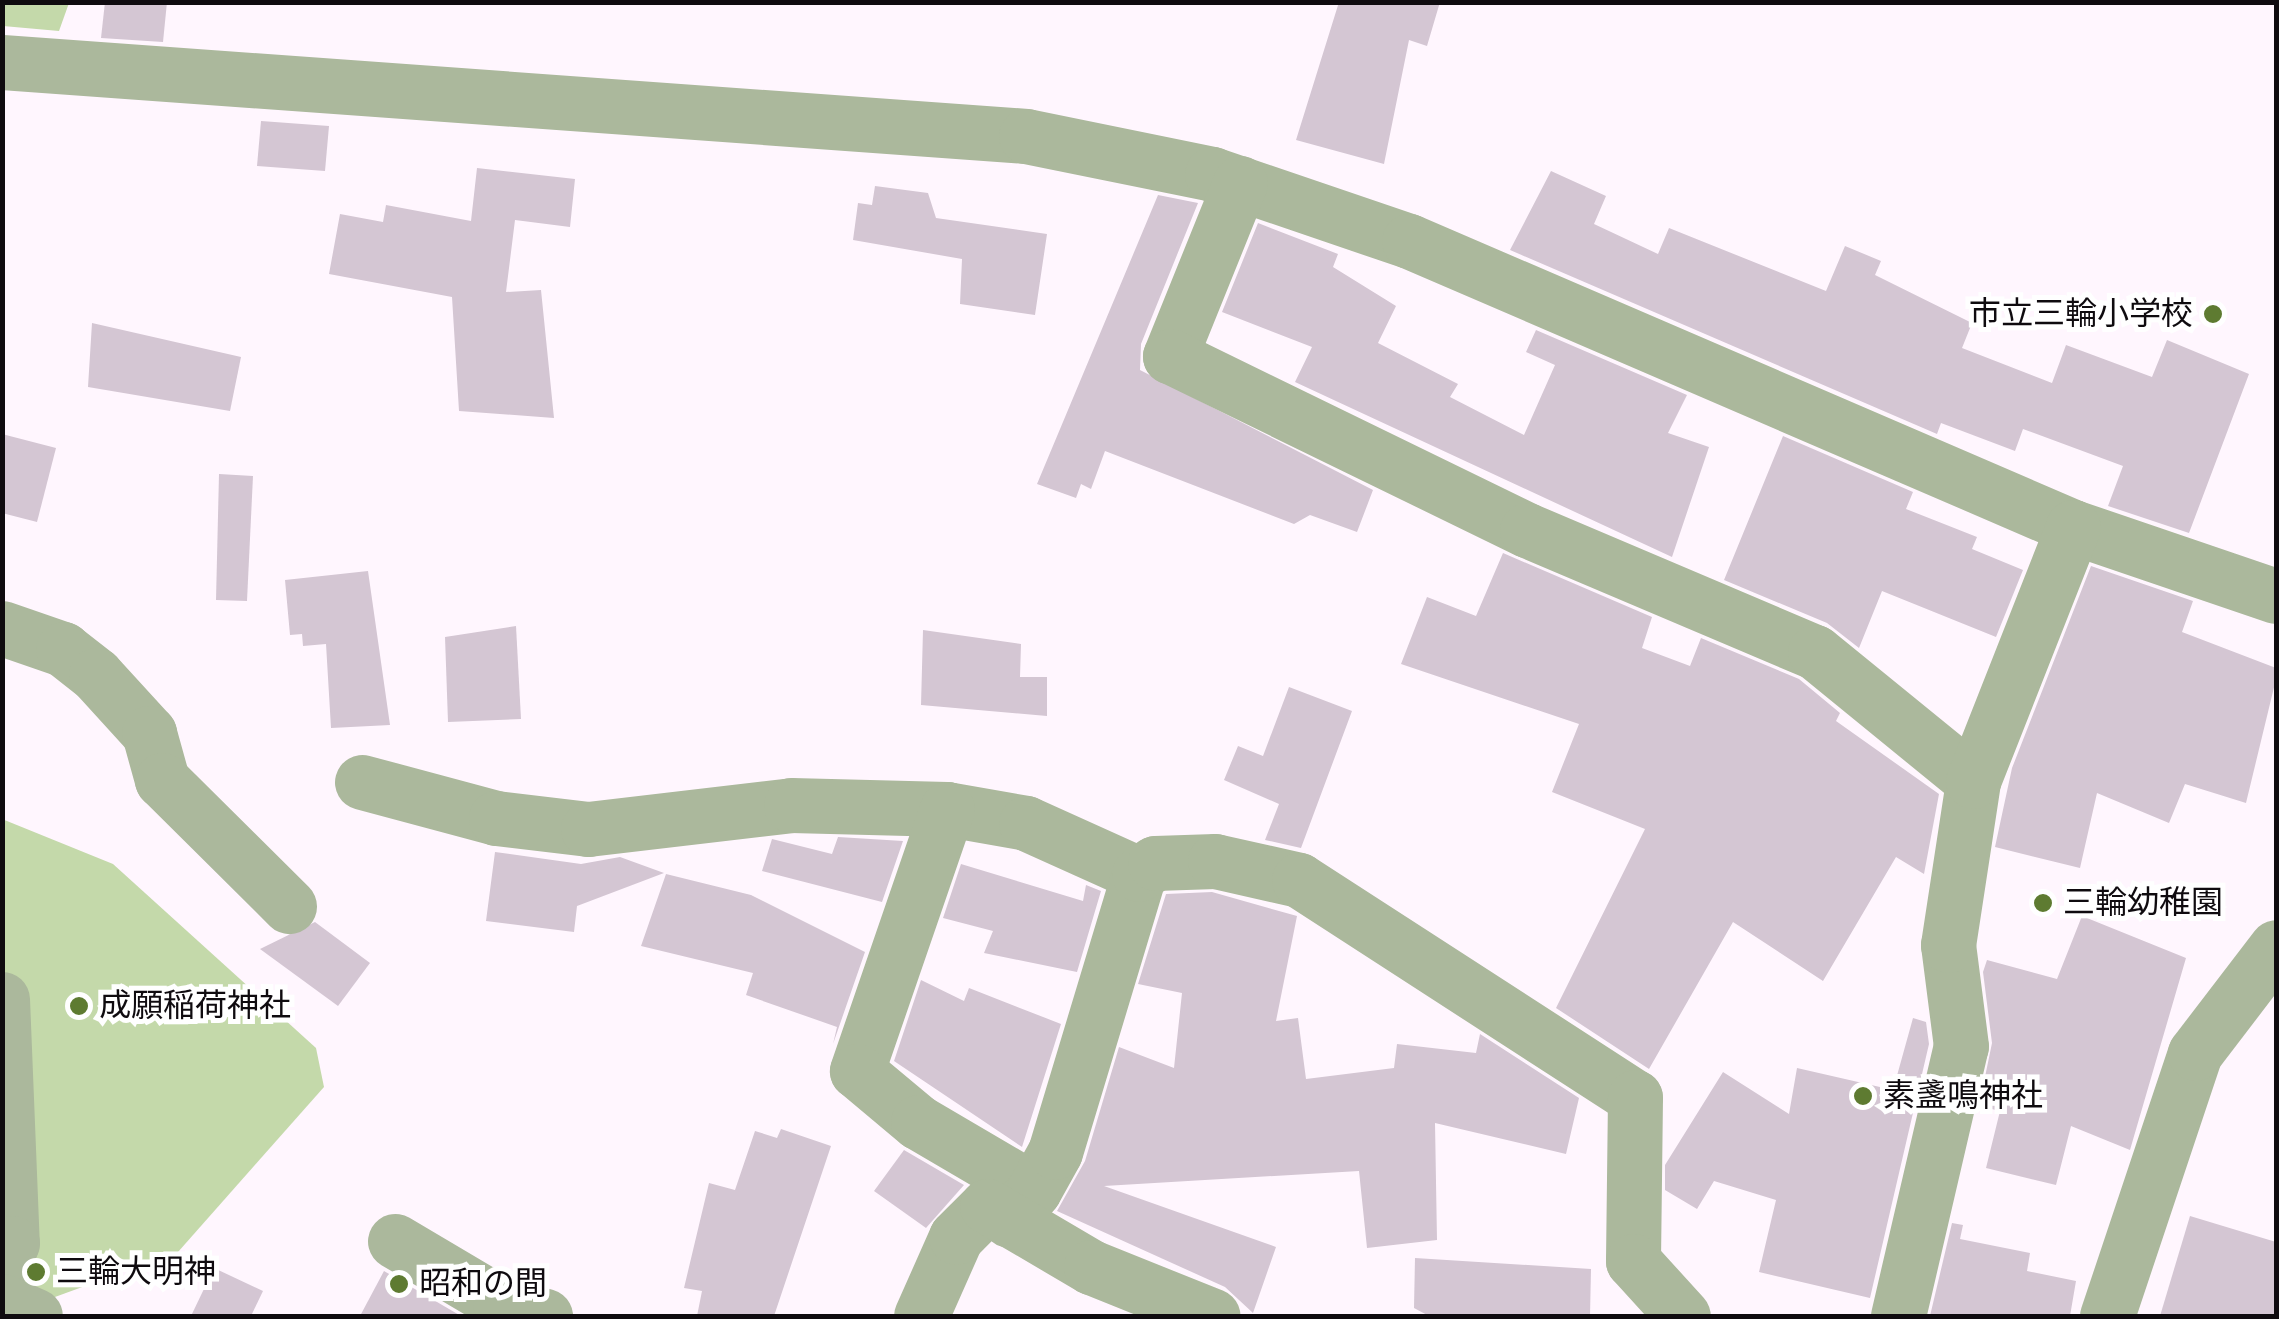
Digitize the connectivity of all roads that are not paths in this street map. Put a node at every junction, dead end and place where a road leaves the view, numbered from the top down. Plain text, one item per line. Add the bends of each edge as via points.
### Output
1 (2, 62) edge
2 (1240, 183) junction
3 (2072, 528) junction
4 (2276, 596) edge
5 (2, 628) edge
6 (1974, 781) junction
7 (362, 782) dead end
8 (946, 809) junction
9 (1139, 874) junction
10 (289, 906) dead end
11 (2276, 946) edge
12 (2, 999) edge
13 (1022, 1205) junction
14 (394, 1241) dead end
15 (2, 1265) edge
16 (2, 1301) edge
17 (35, 1316) edge
18 (545, 1316) edge
19 (921, 1316) edge
20 (1212, 1316) edge
21 (1683, 1316) edge
22 (1898, 1316) edge
23 (2107, 1316) edge

1 - 2 street via 1026,136
2 - 3 street via 1409,242
2 - 6 street via 1170,356 1527,530 1815,652
3 - 4 street
3 - 6 street
5 - 10 street via 63,649 96,675 149,733 162,780
6 - 22 street via 1948,944 1960,1046
7 - 8 street via 496,818 588,829 792,805
8 - 9 street via 1026,823
8 - 13 street via 857,1071
9 - 13 street via 1056,1152
9 - 21 street via 1155,862 1215,861 1299,880 1634,1097 1633,1261
11 - 23 street via 2195,1053
12 - 15 street via 12,1242
13 - 19 street via 987,1206 956,1237
13 - 20 street via 1149,1295
14 - 18 street via 500,1303
16 - 17 street

